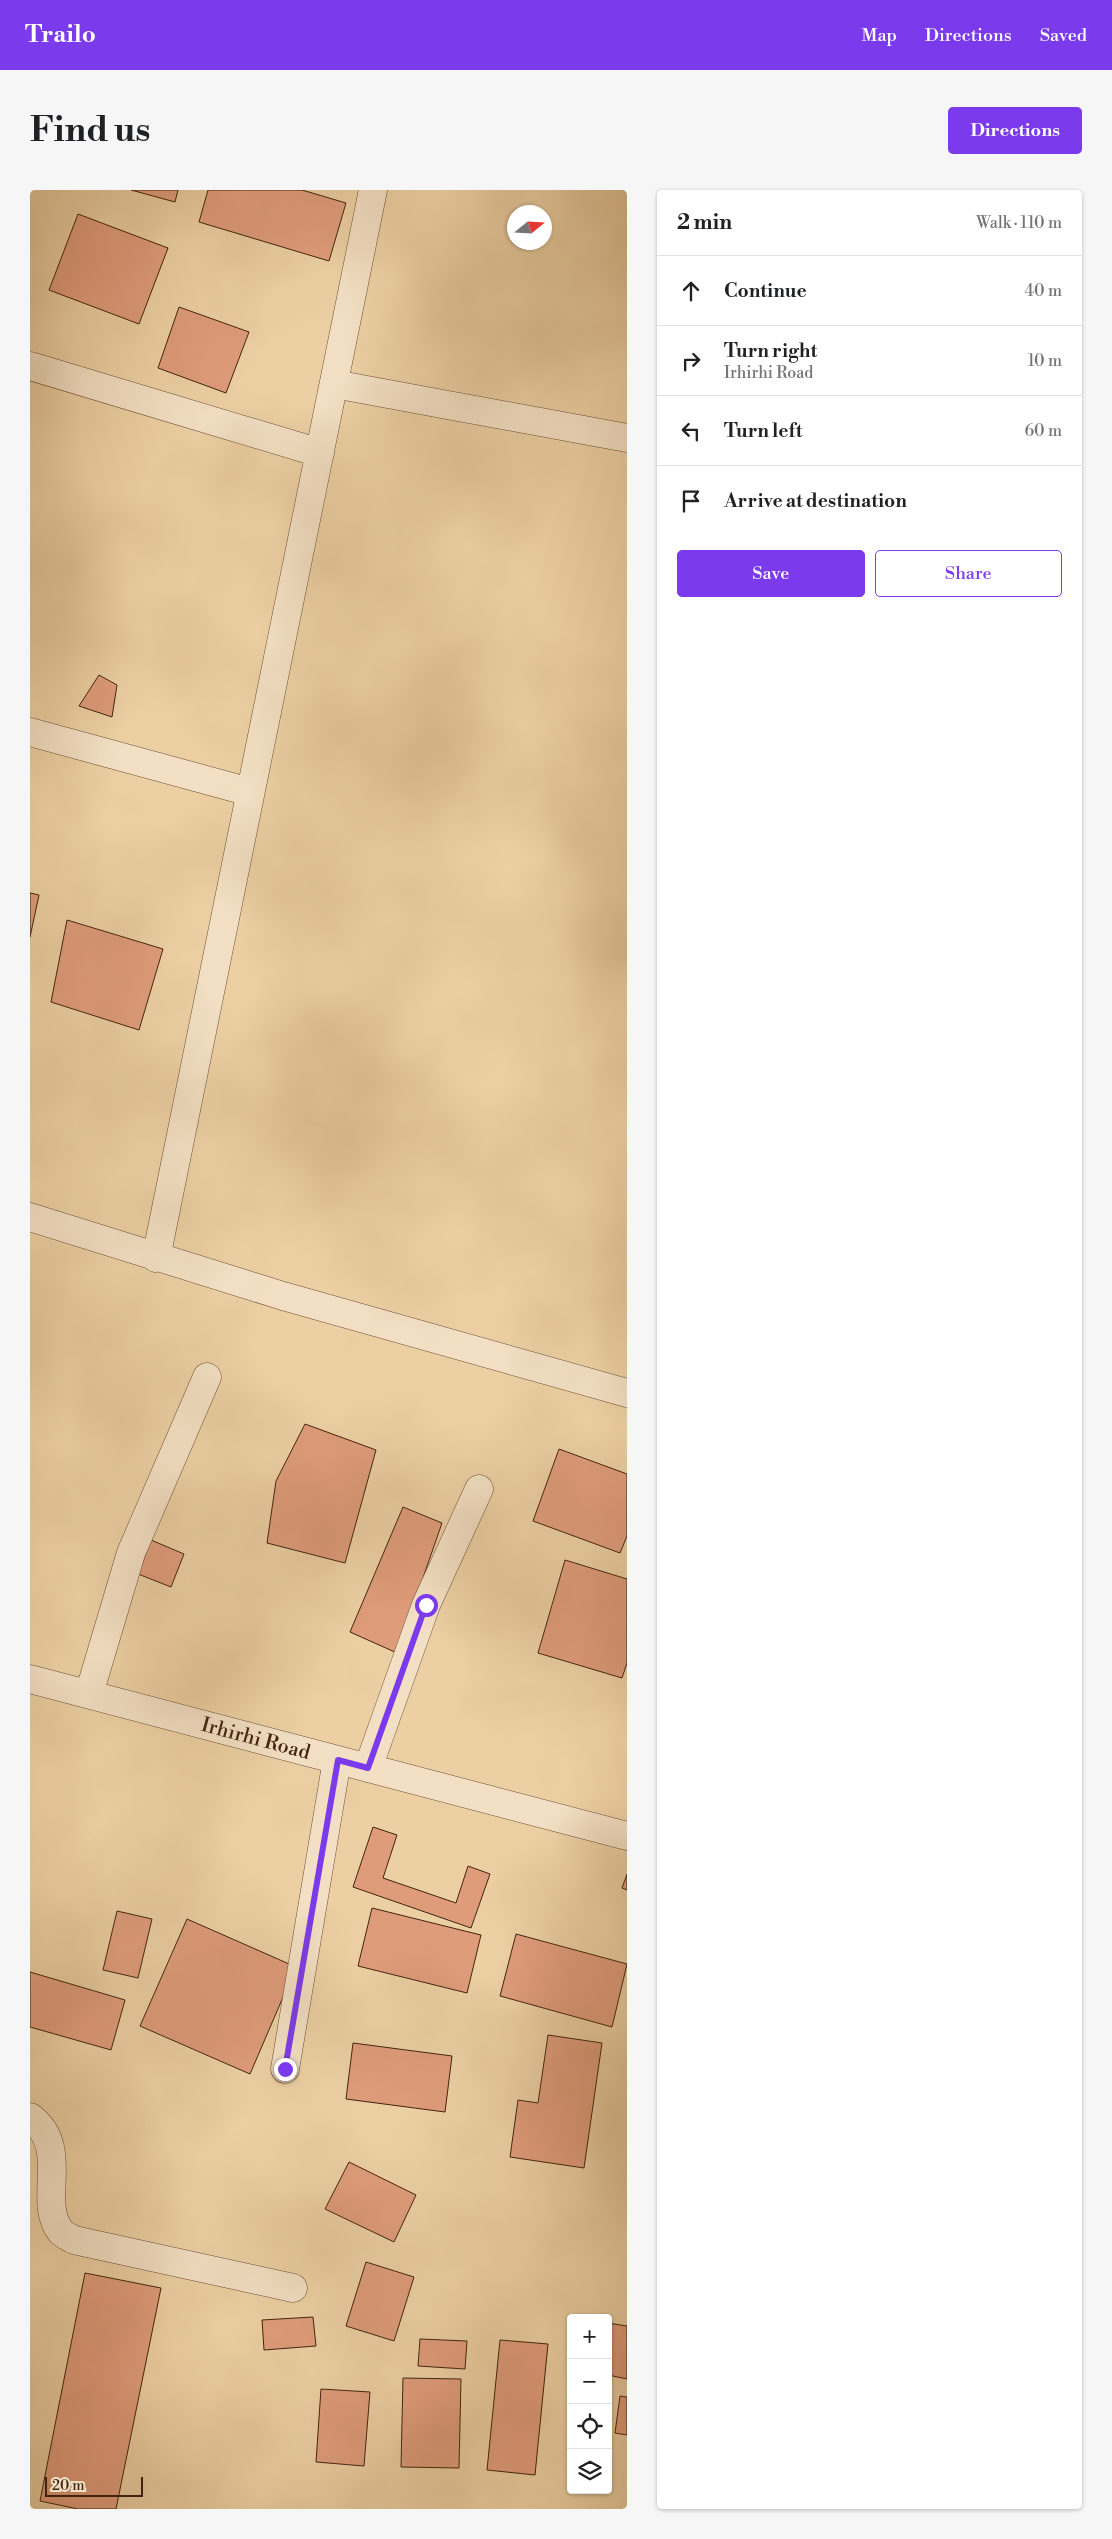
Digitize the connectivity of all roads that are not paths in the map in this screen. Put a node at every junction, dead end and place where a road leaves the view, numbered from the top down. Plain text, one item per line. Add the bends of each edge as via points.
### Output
1 (373, 190) edge
2 (30, 366) edge
3 (334, 384) junction
4 (627, 438) edge
5 (320, 453) junction
6 (30, 732) edge
7 (250, 792) junction
8 (30, 1217) edge
9 (156, 1258) junction
10 (207, 1377) dead end
11 (627, 1393) edge
12 (479, 1489) dead end
13 (30, 1679) edge
14 (89, 1694) junction
15 (338, 1760) junction
16 (368, 1768) junction
17 (627, 1836) edge
18 (285, 2069) dead end
19 (30, 2117) edge
20 (292, 2288) dead end

1 - 3 street
2 - 5 street
3 - 4 street
3 - 5 street
5 - 7 street
6 - 7 street
7 - 9 street
8 - 9 street
9 - 11 street
10 - 14 street via 131,1553
12 - 16 street via 426,1605
13 - 14 street, Irhirhi Road
14 - 15 street, Irhirhi Road
15 - 16 street, Irhirhi Road
15 - 18 street
16 - 17 street, Irhirhi Road
19 - 20 street via 47,2137 52,2153 52,2206 61,2232 74,2240

